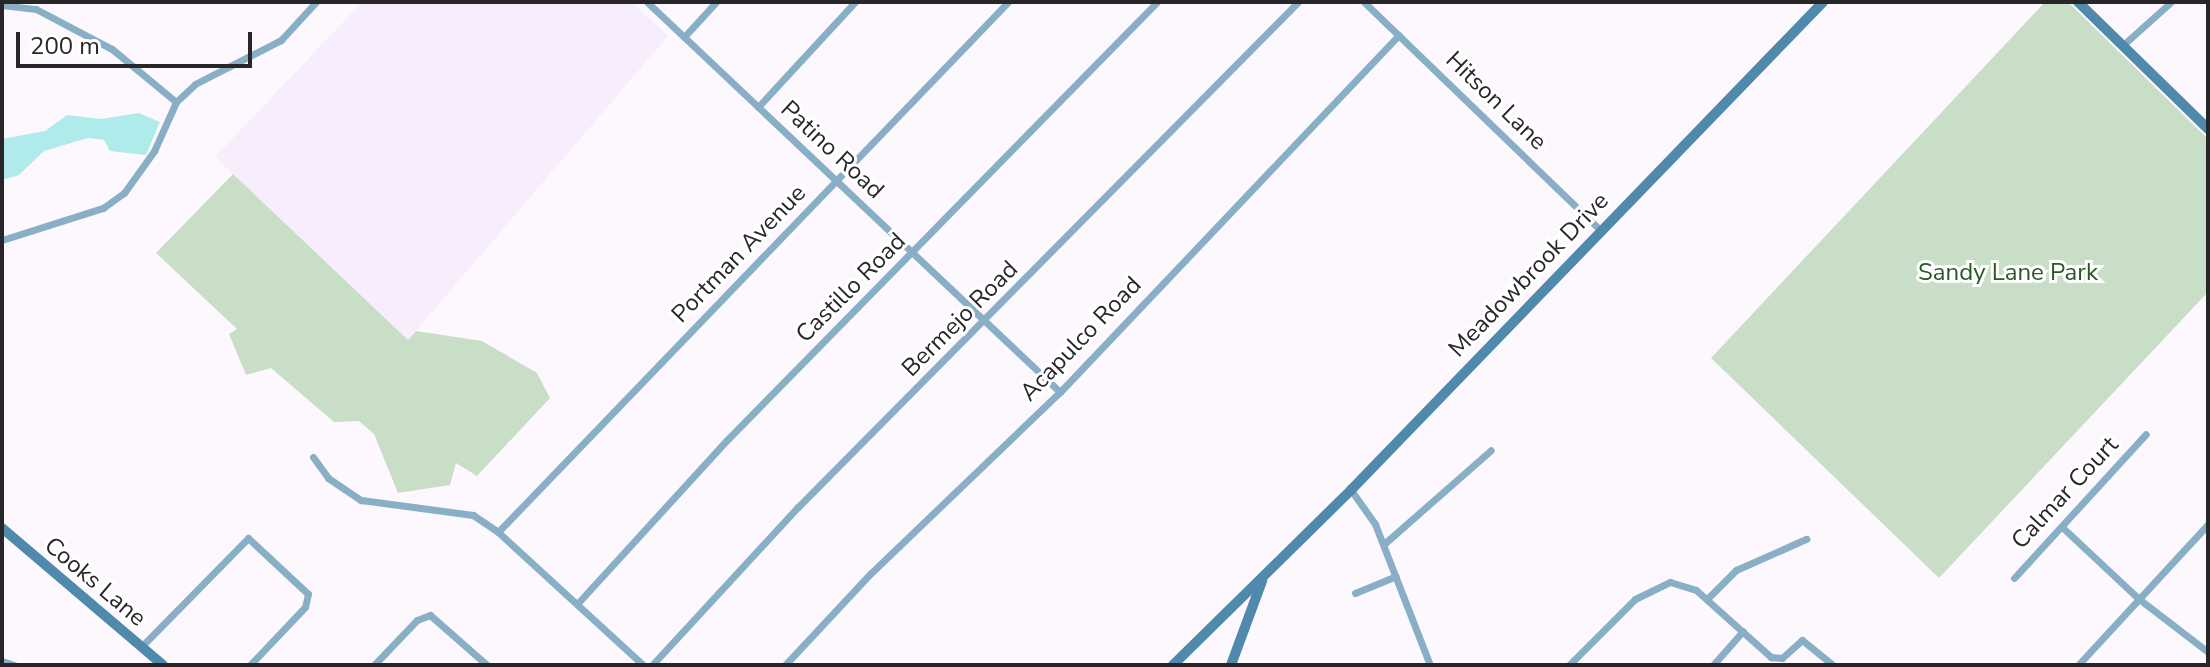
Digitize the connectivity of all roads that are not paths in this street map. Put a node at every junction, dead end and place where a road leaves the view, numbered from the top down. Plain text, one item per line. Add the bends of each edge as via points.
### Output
1 (316, 2) edge
2 (647, 2) edge
3 (716, 2) edge
4 (855, 2) edge
5 (1008, 2) edge
6 (1157, 2) edge
7 (1298, 2) edge
8 (1364, 2) edge
9 (1823, 2) edge
10 (2171, 2) edge
11 (15, 4) edge
12 (2, 5) edge
13 (2081, 5) edge
14 (1399, 35) junction
15 (684, 37) junction
16 (2123, 45) junction
17 (176, 102) junction
18 (758, 107) junction
19 (2207, 127) edge
20 (837, 181) junction
21 (1600, 230) junction
22 (2, 240) edge
23 (913, 254) junction
24 (986, 323) junction
25 (1060, 392) junction
26 (2146, 434) dead end
27 (1491, 450) dead end
28 (313, 457) dead end
29 (1351, 490) junction
30 (2208, 524) edge
31 (2062, 527) junction
32 (2, 528) edge
33 (498, 532) junction
34 (1806, 539) dead end
35 (1384, 544) junction
36 (1264, 575) junction
37 (1396, 576) junction
38 (2014, 578) dead end
39 (1355, 593) dead end
40 (1707, 599) junction
41 (2139, 599) junction
42 (577, 604) junction
43 (1743, 631) junction
44 (141, 647) junction
45 (2208, 652) edge
46 (2, 661) edge
47 (14, 665) edge
48 (163, 665) edge
49 (250, 665) edge
50 (374, 665) edge
51 (487, 665) edge
52 (643, 665) edge
53 (652, 665) edge
54 (785, 665) edge
55 (1173, 665) edge
56 (1231, 665) edge
57 (1430, 665) edge
58 (1569, 665) edge
59 (1713, 665) edge
60 (1833, 665) edge
61 (2078, 665) edge

1 - 17 street via 281,40 195,84
2 - 15 street, Patino Road
3 - 15 street
4 - 18 street
5 - 20 street, Portman Avenue
6 - 23 street, Castillo Road
7 - 24 street, Bermejo Road
8 - 14 street, Hitson Lane
9 - 21 main road, Meadowbrook Drive
10 - 16 street
11 - 12 street
11 - 17 street via 36,9 112,49
13 - 16 main road
14 - 21 street, Hitson Lane
14 - 25 street, Acapulco Road
15 - 18 street, Patino Road
16 - 19 main road
17 - 22 street via 139,178 124,193 103,208
18 - 20 street, Patino Road
20 - 23 street, Patino Road
20 - 33 street, Portman Avenue
21 - 29 main road, Meadowbrook Drive
23 - 24 street, Patino Road
23 - 42 street, Castillo Road via 727,440
24 - 25 street, Patino Road
24 - 53 street, Bermejo Road via 798,507
25 - 54 street, Acapulco Road via 870,574
26 - 31 street, Calmar Court
27 - 35 street
28 - 33 street via 328,478 361,500 452,509
29 - 35 street
29 - 36 main road, Meadowbrook Drive
30 - 41 street
31 - 38 street, Calmar Court
31 - 41 street
32 - 44 main road, Cooks Lane
33 - 42 street
34 - 40 street via 1736,570
35 - 37 street
36 - 55 main road, Meadowbrook Drive
36 - 56 main road
37 - 39 street
37 - 57 street
40 - 43 street
40 - 58 street via 1677,582 1648,590
41 - 45 street
41 - 61 street
42 - 52 street
43 - 59 street
43 - 60 street via 1771,657 1779,660 1802,640
44 - 48 main road, Cooks Lane
44 - 49 street via 248,538 308,594 305,607
46 - 47 street
50 - 51 street via 417,620 430,615

